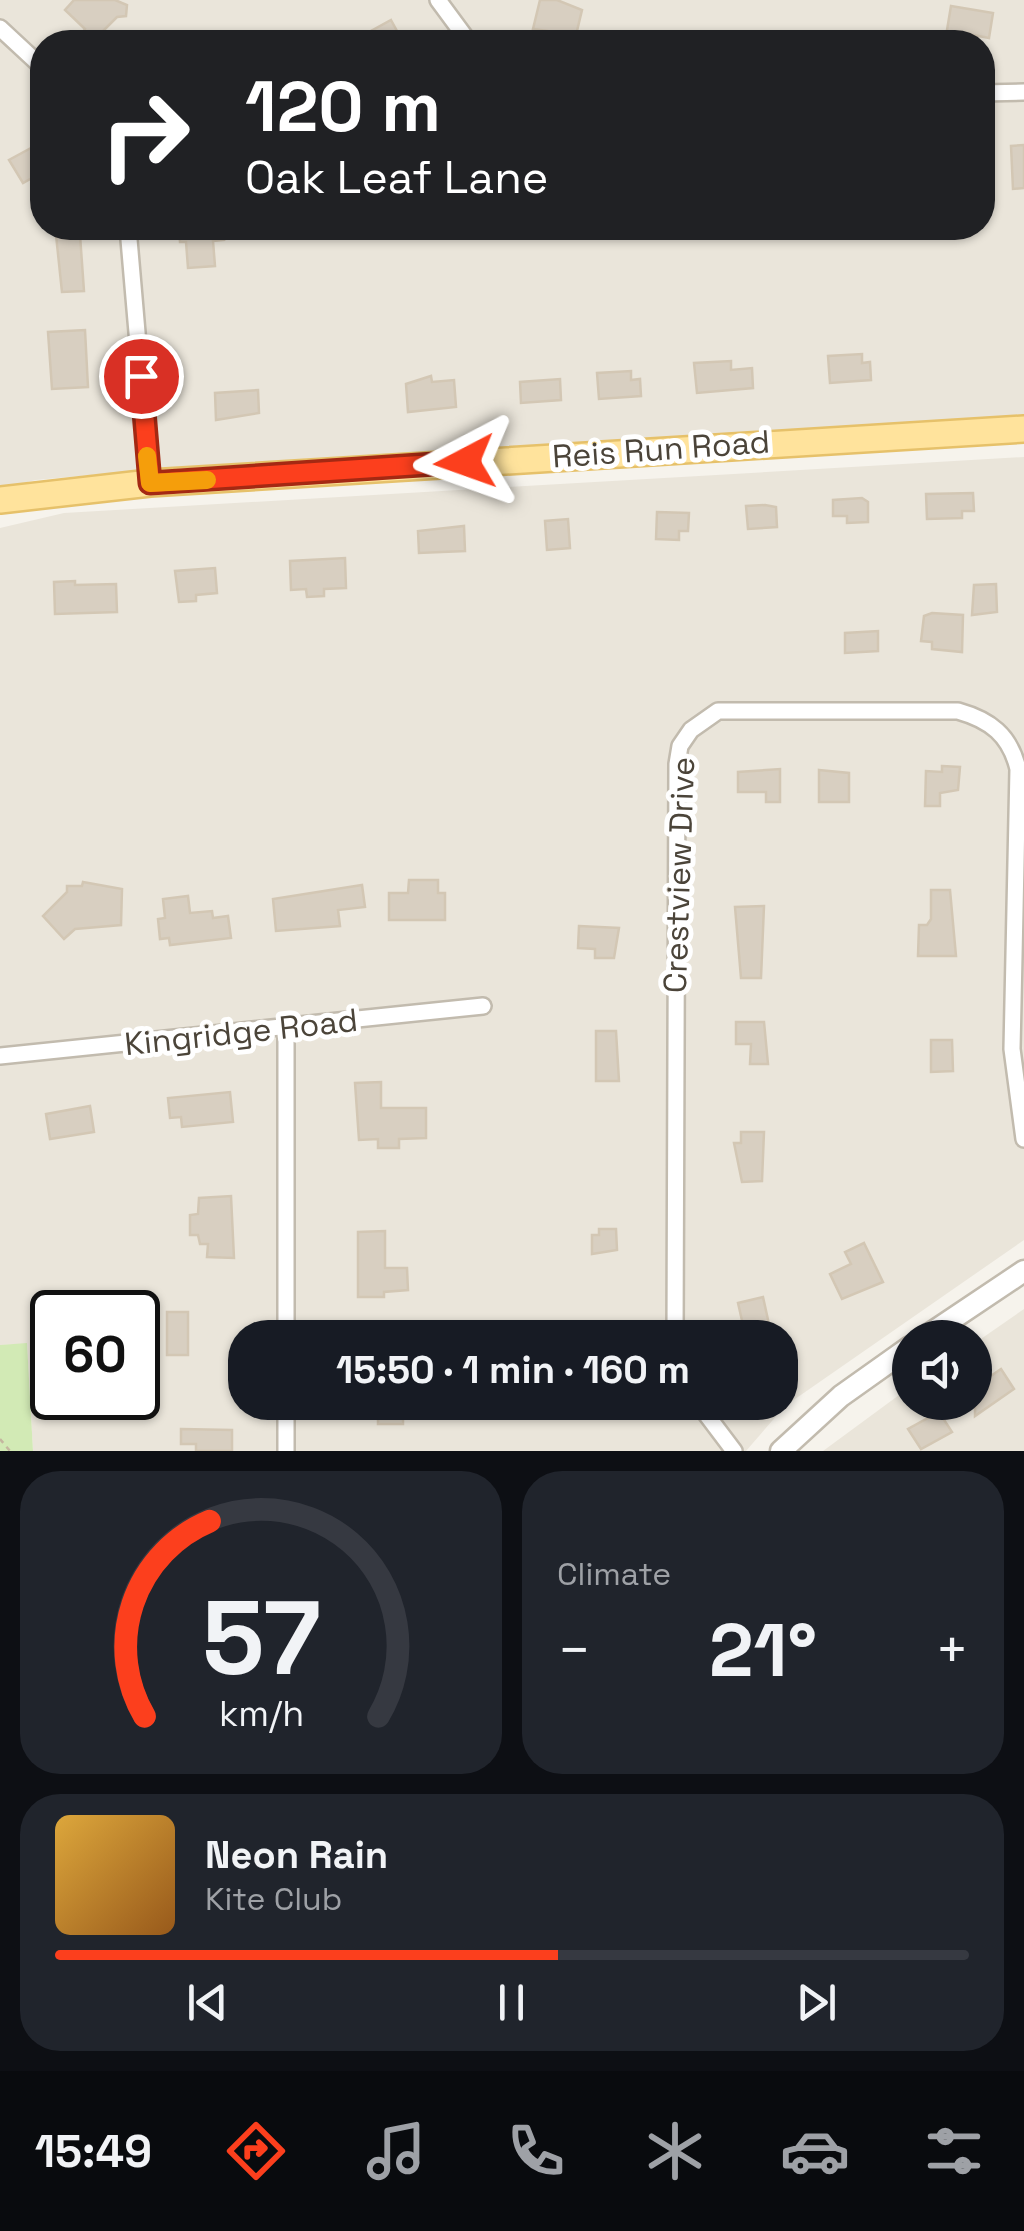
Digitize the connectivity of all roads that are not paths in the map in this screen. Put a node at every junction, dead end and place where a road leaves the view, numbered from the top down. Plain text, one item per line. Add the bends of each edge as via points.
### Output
1 (438, 0) edge
2 (0, 28) edge
3 (461, 30) edge
4 (30, 56) edge
5 (1024, 92) edge
6 (995, 93) edge
7 (129, 240) edge
8 (1024, 429) edge
9 (150, 483) junction
10 (0, 500) edge
11 (483, 1006) dead end
12 (286, 1029) junction
13 (0, 1056) edge
14 (1024, 1139) edge
15 (1024, 1272) edge
16 (286, 1320) edge
17 (675, 1320) edge
18 (951, 1320) edge
19 (892, 1359) edge
20 (286, 1420) edge
21 (711, 1420) edge
22 (286, 1451) edge
23 (734, 1451) edge
24 (782, 1451) edge

1 - 3 street
2 - 4 street
5 - 6 street
7 - 9 street
8 - 9 main road, Reis Run Road
9 - 10 main road, Reis Run Road
11 - 12 street, Kingridge Road
12 - 13 street, Kingridge Road
12 - 16 street
14 - 17 street, Crestview Drive via 1012,1049 1018,769 1000,732 958,710 736,709 700,720 680,746 677,764
15 - 18 street
19 - 24 street
20 - 22 street
21 - 23 street

